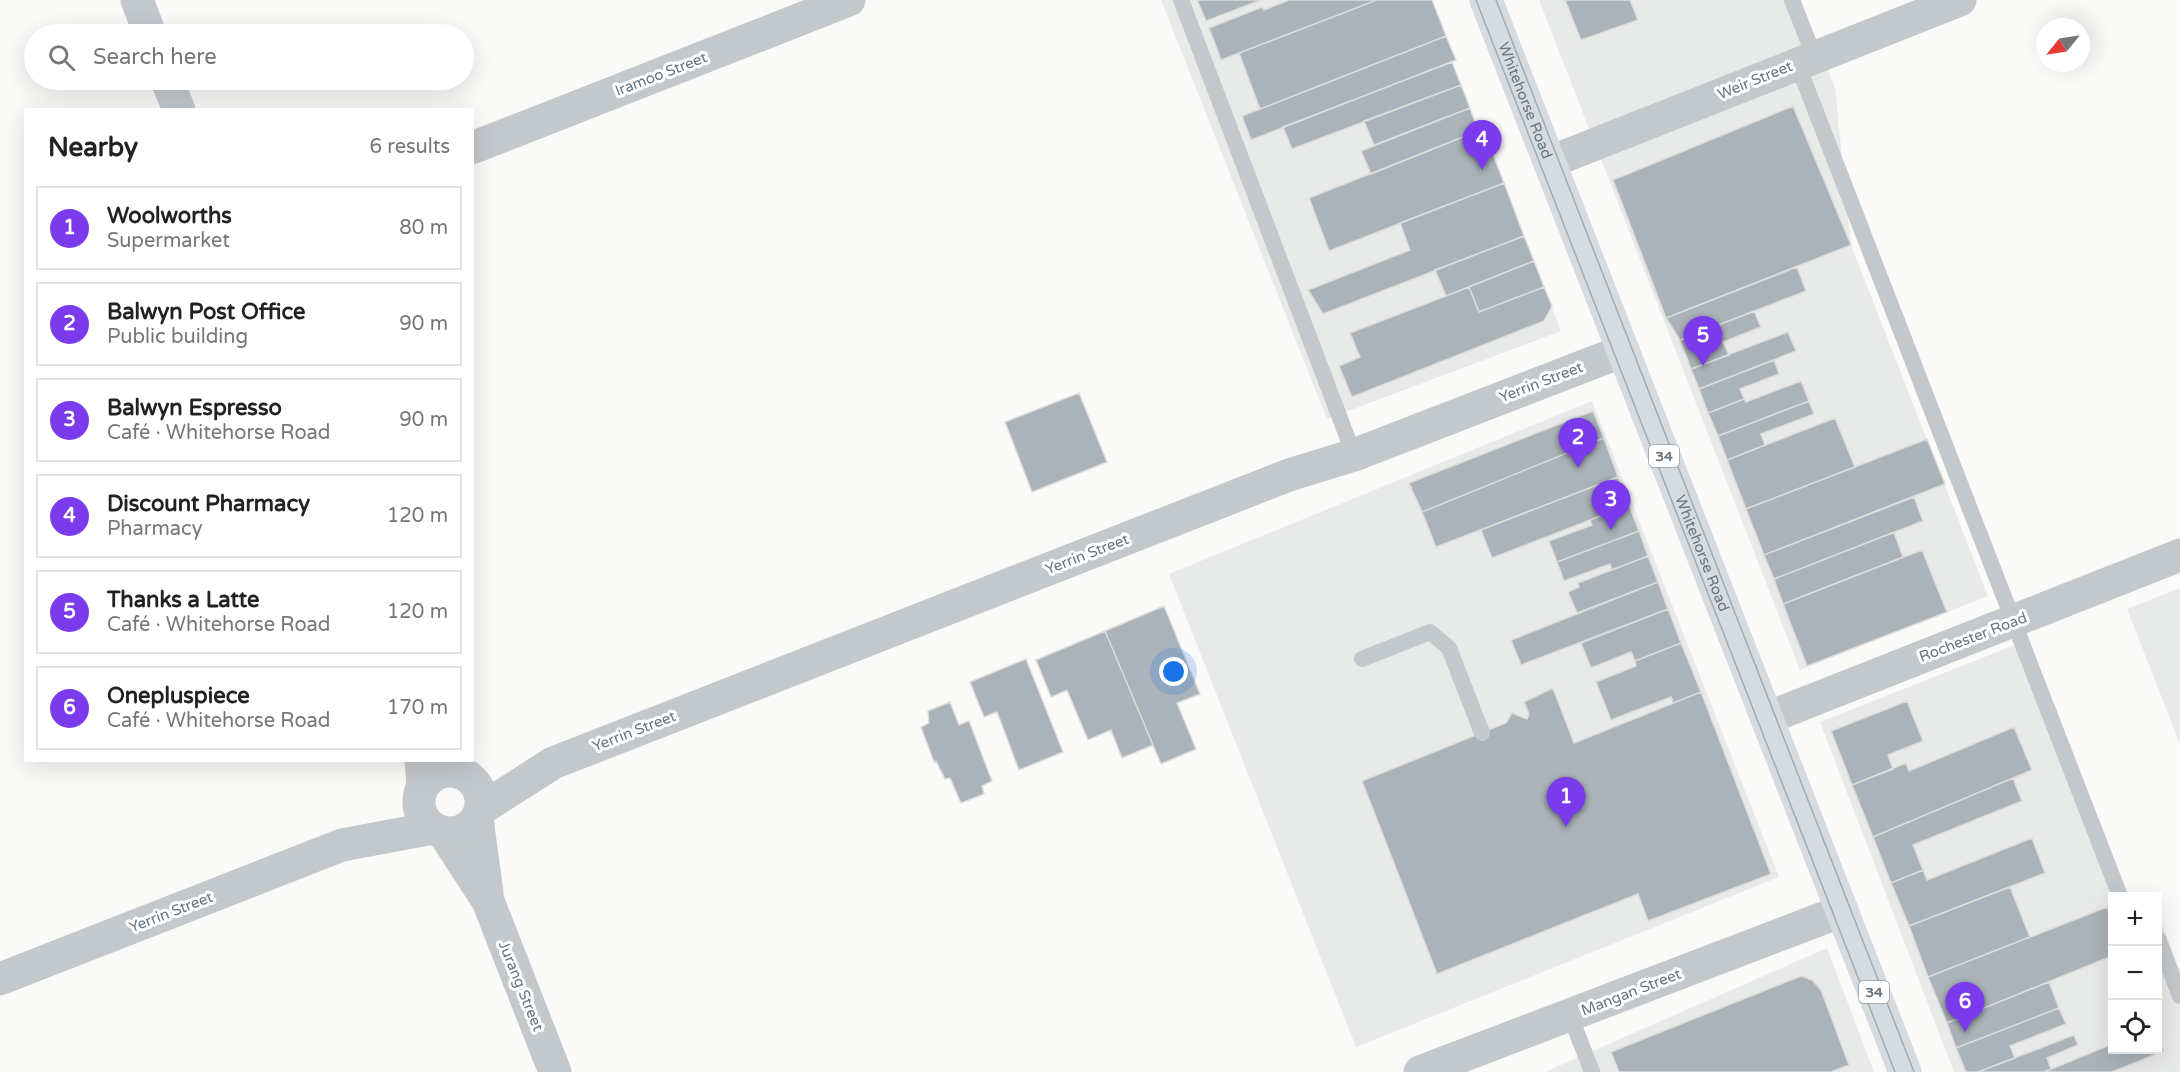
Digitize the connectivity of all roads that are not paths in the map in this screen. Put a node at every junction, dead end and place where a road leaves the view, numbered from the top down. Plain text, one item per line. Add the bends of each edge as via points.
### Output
1 (137, 0) edge
2 (849, 0) edge
3 (1181, 0) edge
4 (1486, 0) edge
5 (1792, 0) edge
6 (1960, 0) edge
7 (146, 24) edge
8 (1806, 60) junction
9 (172, 90) edge
10 (178, 108) edge
11 (474, 147) edge
12 (1550, 162) junction
13 (1623, 351) junction
14 (1354, 455) junction
15 (2180, 555) edge
16 (2014, 621) junction
17 (1362, 659) dead end
18 (1767, 718) junction
19 (1482, 733) dead end
20 (553, 763) junction
21 (457, 769) edge
22 (421, 781) edge
23 (479, 814) junction
24 (438, 830) junction
25 (342, 845) junction
26 (2118, 892) edge
27 (488, 901) junction
28 (1842, 911) junction
29 (2160, 946) edge
30 (0, 979) edge
31 (2180, 996) edge
32 (1570, 1015) junction
33 (555, 1072) edge
34 (1420, 1072) edge
35 (1592, 1072) edge
36 (1905, 1072) edge

1 - 7 street
2 - 11 street, Iramoo Street
3 - 14 lane
4 - 12 main road, Whitehorse Road / 34
5 - 8 lane
6 - 8 street, Weir Street
8 - 12 street, Weir Street
8 - 16 lane
9 - 10 street
12 - 13 main road, Whitehorse Road / 34
13 - 14 street, Yerrin Street
13 - 18 main road, Whitehorse Road / 34
14 - 20 street, Yerrin Street via 1289,475
15 - 16 street, Rochester Road
16 - 18 street, Rochester Road
16 - 26 lane
17 - 19 lane via 1431,632 1449,648
18 - 28 main road, Whitehorse Road / 34
20 - 21 street, Yerrin Street
20 - 23 street, Yerrin Street
21 - 22 street
21 - 23 street via 479,790
22 - 24 street via 422,815
22 - 25 street, Yerrin Street
23 - 24 street via 462,831 452,834
23 - 27 street, Jurang Street
24 - 25 street, Yerrin Street
24 - 27 street, Jurang Street
25 - 30 street, Yerrin Street
27 - 33 street, Jurang Street
28 - 32 street, Mangan Street
28 - 36 main road, Whitehorse Road / 34
29 - 31 lane
32 - 34 street, Mangan Street
32 - 35 lane

